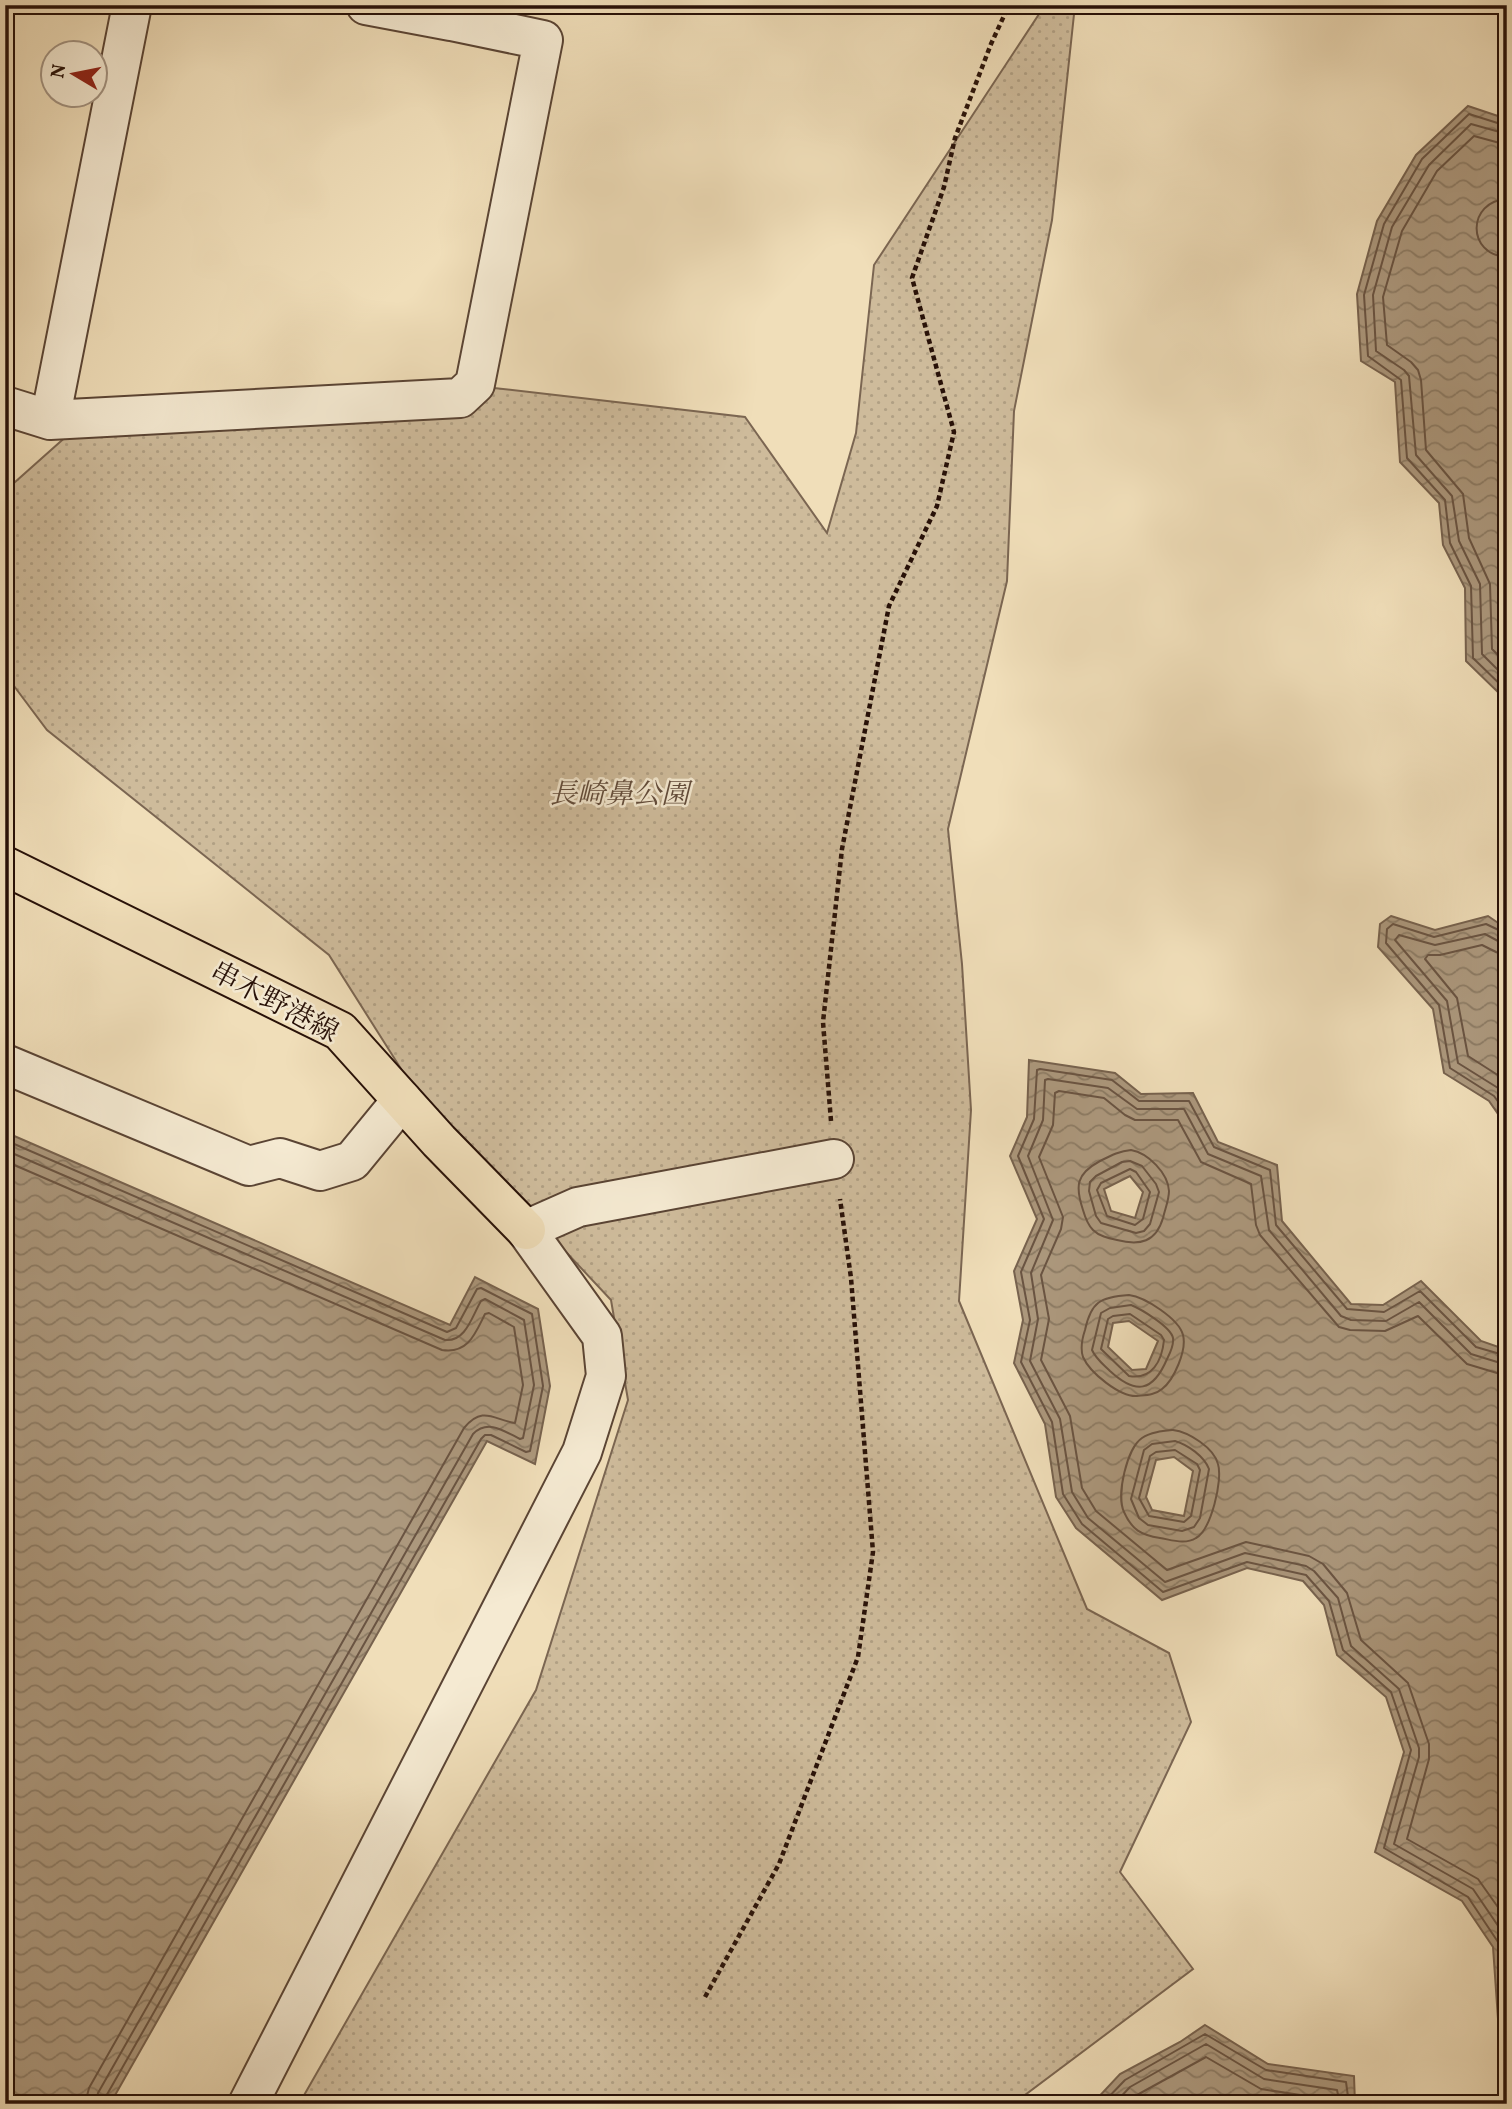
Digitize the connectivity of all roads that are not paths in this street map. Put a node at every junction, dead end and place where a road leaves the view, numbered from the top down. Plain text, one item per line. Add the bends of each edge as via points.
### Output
1 (132, 5) edge
2 (366, 5) edge
3 (453, 13) edge
4 (5, 406) edge
5 (50, 420) junction
6 (8, 875) edge
7 (5, 1064) edge
8 (402, 1100) junction
9 (834, 1159) road end
10 (526, 1230) junction
11 (248, 2104) edge

1 - 5 street
2 - 3 street
3 - 5 street via 543,40 475,384 460,398
4 - 5 street
6 - 8 main road, 串木野港線 via 340,1031
7 - 8 street via 249,1166 280,1158 320,1171 352,1161
8 - 10 main road, 串木野港線
9 - 10 street via 578,1208
10 - 11 street via 603,1336 606,1376 582,1452

